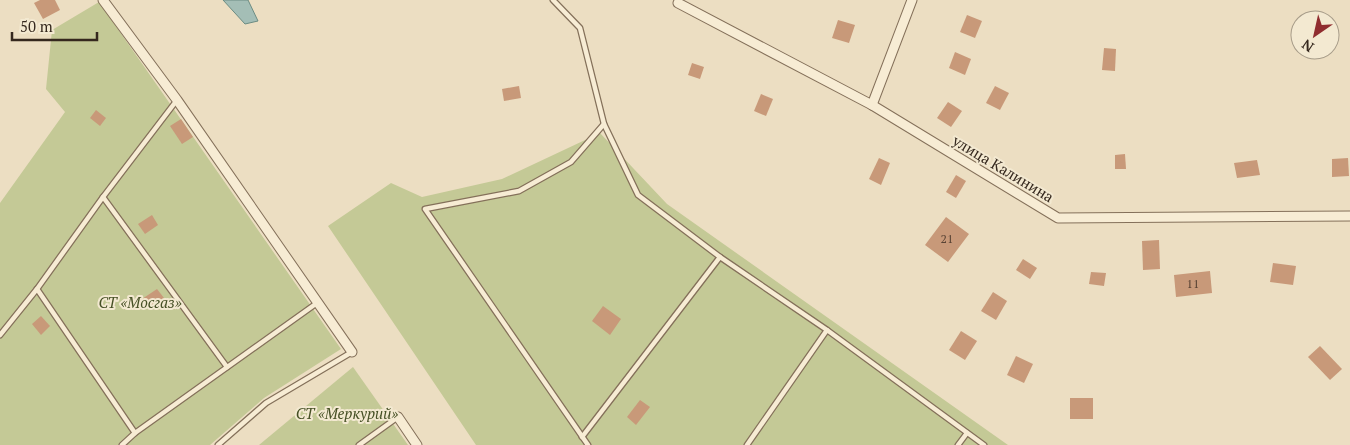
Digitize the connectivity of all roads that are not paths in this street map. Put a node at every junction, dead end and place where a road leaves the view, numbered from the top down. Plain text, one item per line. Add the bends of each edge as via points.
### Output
1 (103, 0) edge
2 (553, 0) edge
3 (912, 0) edge
4 (678, 3) dead end
5 (177, 100) junction
6 (872, 105) junction
7 (604, 124) junction
8 (103, 197) junction
9 (1350, 216) edge
10 (720, 257) junction
11 (37, 289) junction
12 (317, 303) junction
13 (827, 330) junction
14 (0, 335) edge
15 (352, 352) joint
16 (227, 367) junction
17 (398, 417) joint
18 (135, 433) junction
19 (967, 433) junction
20 (582, 437) junction
21 (122, 445) edge
22 (218, 445) edge
23 (359, 445) edge
24 (417, 445) edge
25 (588, 445) edge
26 (747, 445) edge
27 (958, 445) edge
28 (984, 445) edge

1 - 5 street
2 - 7 lane via 580,28
3 - 6 street
4 - 6 street, улица Калинина
5 - 8 lane
5 - 12 street
6 - 9 street, улица Калинина via 1058,218
7 - 10 lane via 638,195
7 - 20 lane via 570,162 520,191 424,209
8 - 11 lane
8 - 16 lane
10 - 13 lane
10 - 20 lane
11 - 14 lane
11 - 18 lane
12 - 15 street
12 - 16 lane
13 - 19 lane
13 - 26 lane
15 - 22 lane via 266,404
16 - 18 lane
17 - 23 lane
17 - 24 street
18 - 21 lane
19 - 27 lane
19 - 28 lane
20 - 25 lane

